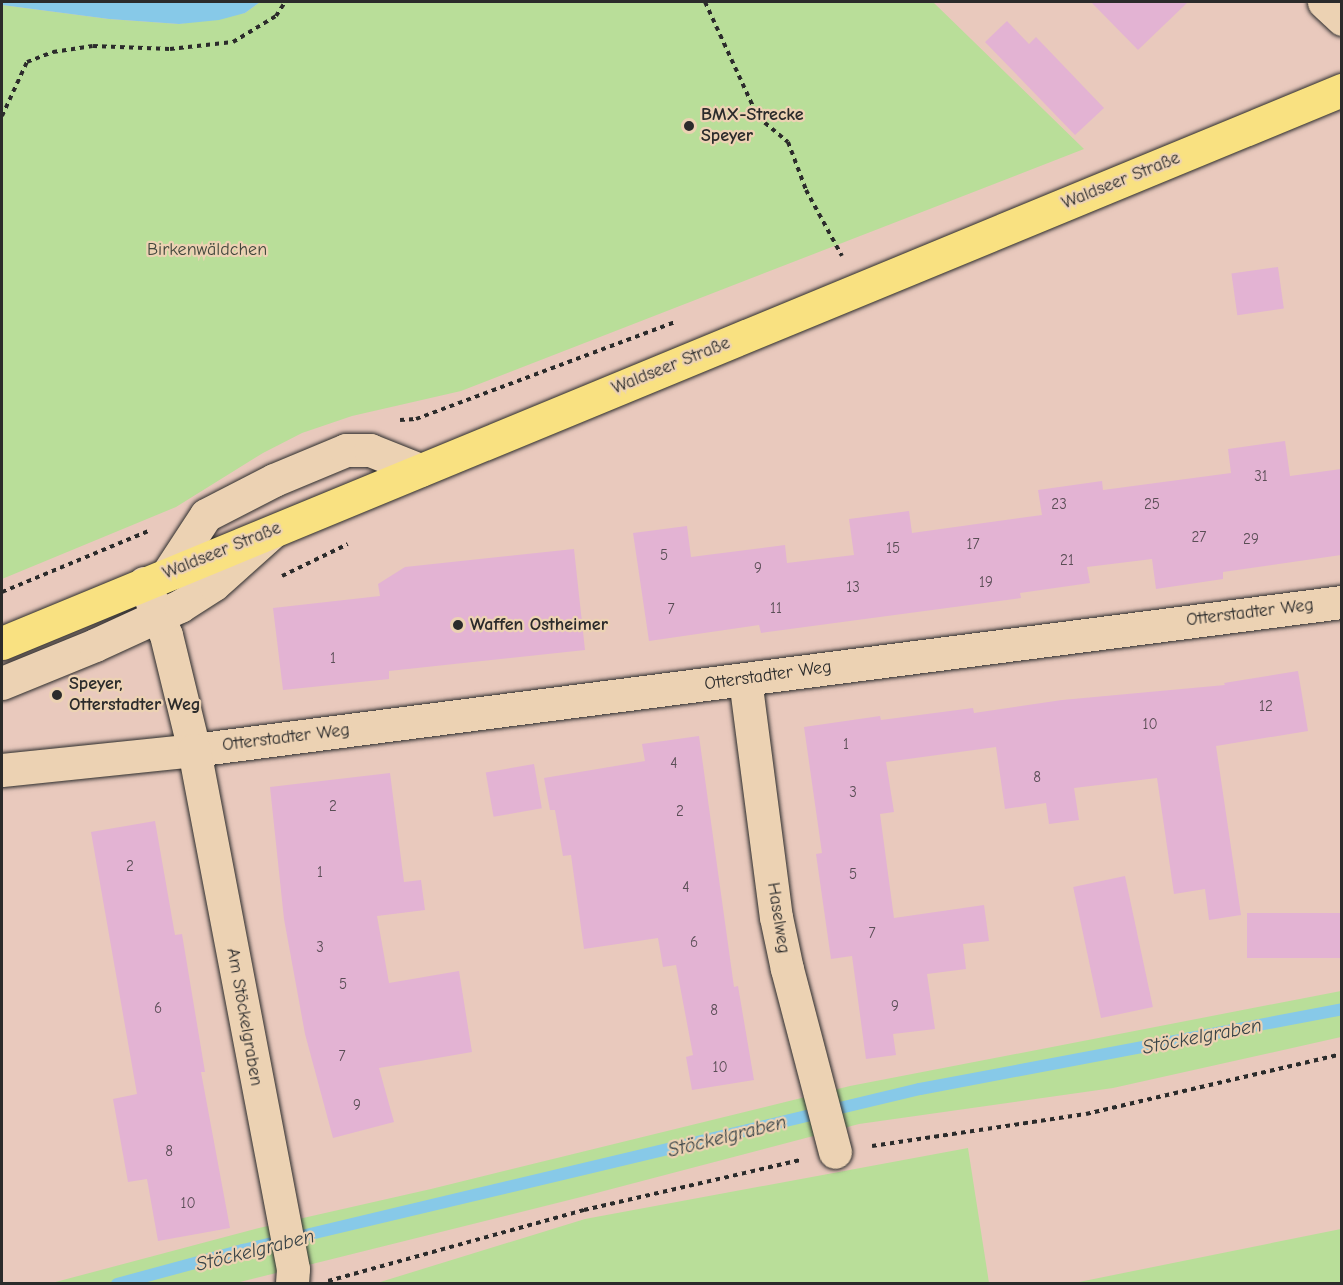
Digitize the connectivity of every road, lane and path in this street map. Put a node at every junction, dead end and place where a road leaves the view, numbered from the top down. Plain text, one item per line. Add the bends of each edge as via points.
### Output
1 (285, 2) edge
2 (705, 2) edge
3 (1324, 2) edge
4 (1341, 19) edge
5 (1341, 90) edge
6 (2, 116) edge
7 (853, 251) dead end
8 (842, 256) junction
9 (831, 260) dead end
10 (686, 317) dead end
11 (392, 421) dead end
12 (420, 470) junction
13 (158, 527) dead end
14 (276, 529) junction
15 (156, 578) junction
16 (2, 592) edge
17 (1341, 602) edge
18 (158, 617) junction
19 (2, 643) edge
20 (745, 679) junction
21 (2, 683) edge
22 (194, 750) junction
23 (2, 770) edge
24 (832, 1142) dead end
25 (292, 1276) edge

1 - 6 path via 276,16 233,42 170,50 93,46 36,58 27,62
2 - 8 path via 758,117 788,142 806,190
3 - 4 street
5 - 12 main road, Waldseer Straße
7 - 8 path
8 - 9 path
10 - 11 path via 416,419
12 - 14 main road, Waldseer Straße
12 - 15 street via 370,450 346,450 274,480 206,516
13 - 16 path
14 - 15 main road, Waldseer Straße
14 - 18 street via 214,584
15 - 18 street
15 - 19 main road, Waldseer Straße
17 - 20 street, Otterstadter Weg
18 - 21 street
18 - 22 street via 166,635
20 - 22 street, Otterstadter Weg
20 - 24 street, Haselweg via 776,916 786,969
22 - 23 street, Otterstadter Weg
22 - 25 street, Am Stöckelgraben

